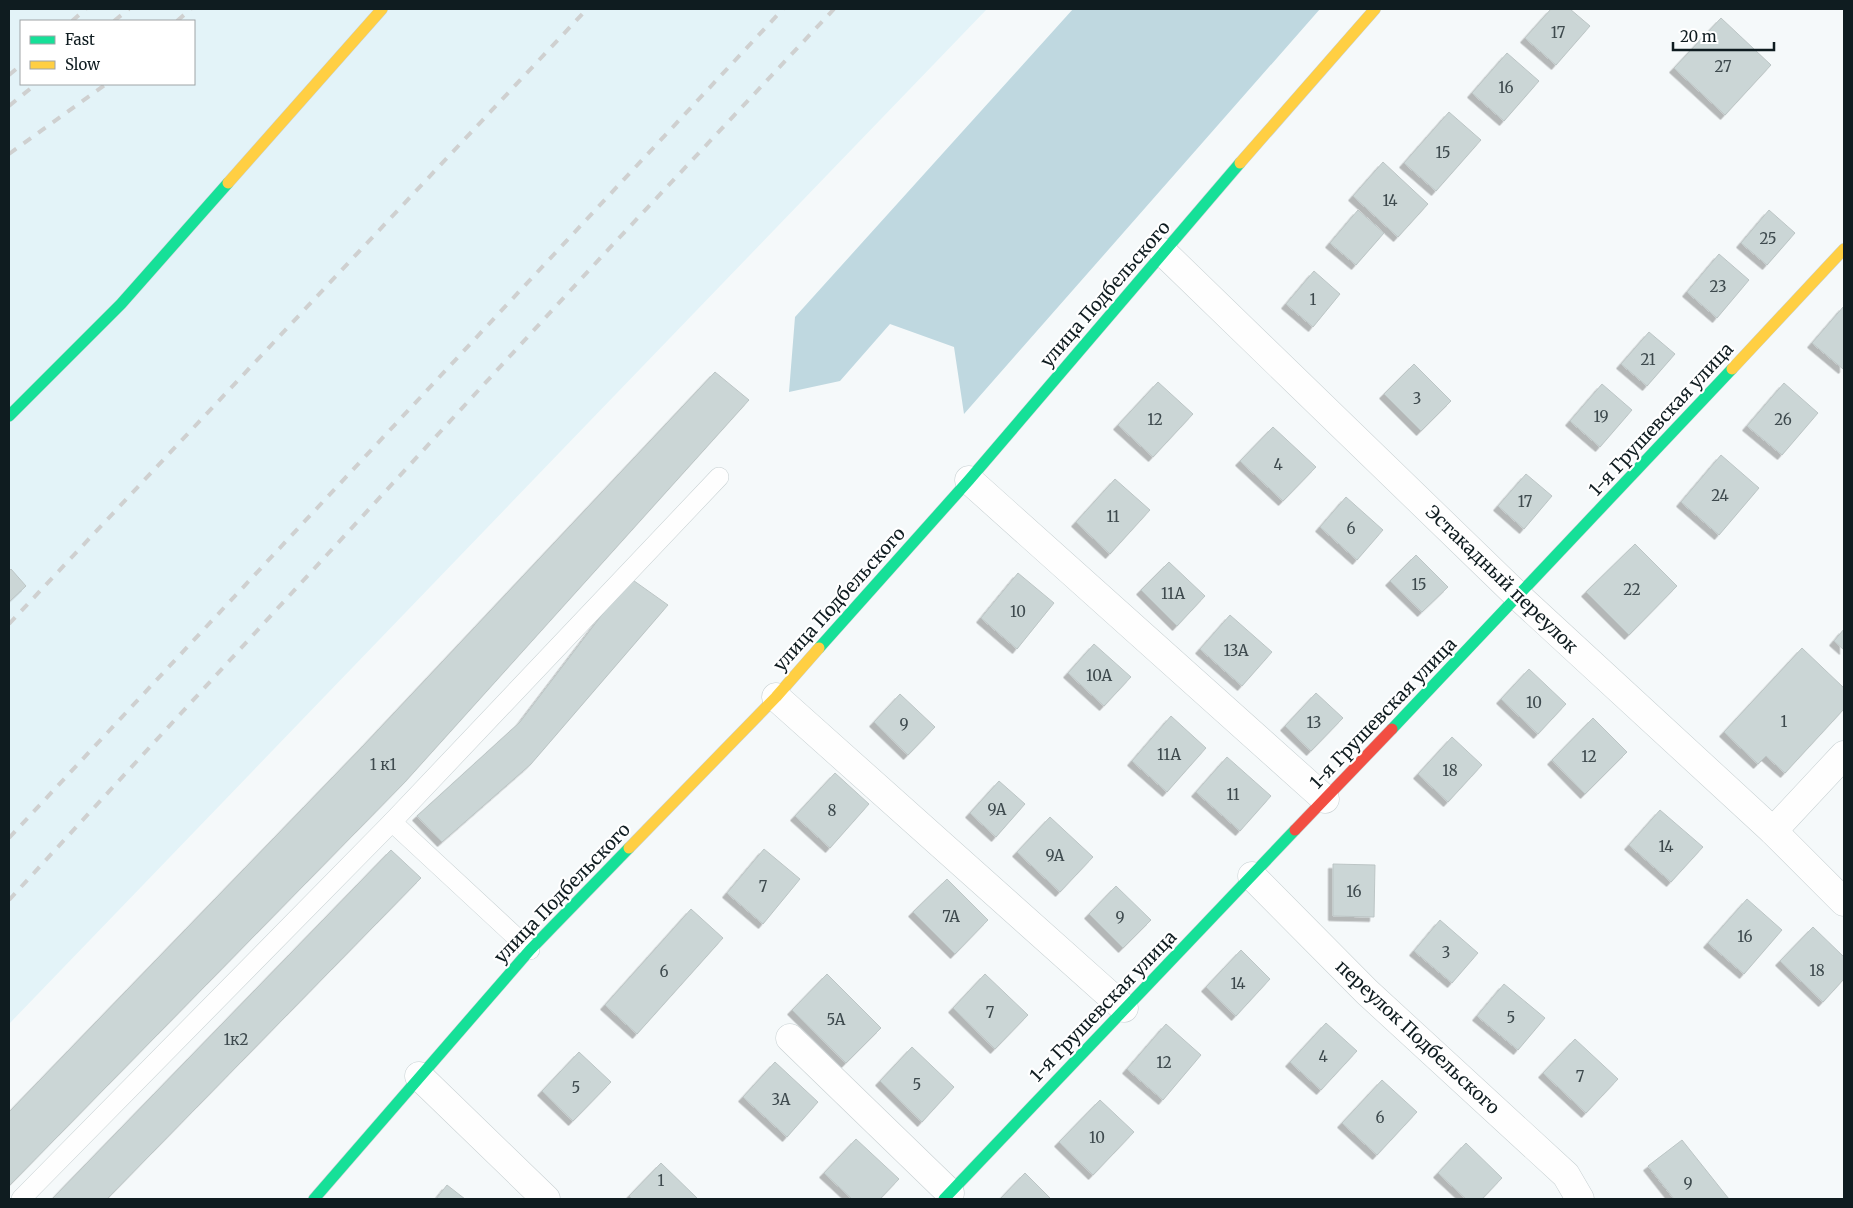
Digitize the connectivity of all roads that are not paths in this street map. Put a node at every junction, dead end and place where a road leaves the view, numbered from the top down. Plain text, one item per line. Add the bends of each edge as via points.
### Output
1 (382, 9) edge
2 (1375, 9) edge
3 (1844, 249) edge
4 (1163, 252) junction
5 (9, 416) edge
6 (719, 477) dead end
7 (969, 480) junction
8 (1520, 597) junction
9 (776, 697) junction
10 (1844, 755) edge
11 (1325, 799) junction
12 (392, 822) junction
13 (1773, 831) junction
14 (1252, 876) junction
15 (1844, 902) edge
16 (530, 950) junction
17 (1124, 1008) junction
18 (790, 1038) dead end
19 (419, 1076) junction
20 (947, 1196) edge
21 (21, 1199) edge
22 (314, 1199) edge
23 (546, 1199) edge
24 (1580, 1199) edge

1 - 5 street via 121,304
2 - 4 street, улица Подбельского
3 - 8 street, 1-я Грушевская улица
4 - 7 street, улица Подбельского
4 - 8 street, Эстакадный переулок
6 - 12 lane
7 - 9 street, улица Подбельского
7 - 11 street
8 - 11 street, 1-я Грушевская улица
8 - 13 street, Эстакадный переулок
9 - 16 street, улица Подбельского
9 - 17 street
10 - 13 street
11 - 14 street, 1-я Грушевская улица
12 - 16 lane
12 - 21 lane
13 - 15 street, Эстакадный переулок
14 - 17 street, 1-я Грушевская улица
14 - 24 street, переулок Подбельского via 1367,992 1566,1175
16 - 19 street, улица Подбельского
17 - 20 street, 1-я Грушевская улица
18 - 20 street
19 - 22 street, улица Подбельского
19 - 23 street

